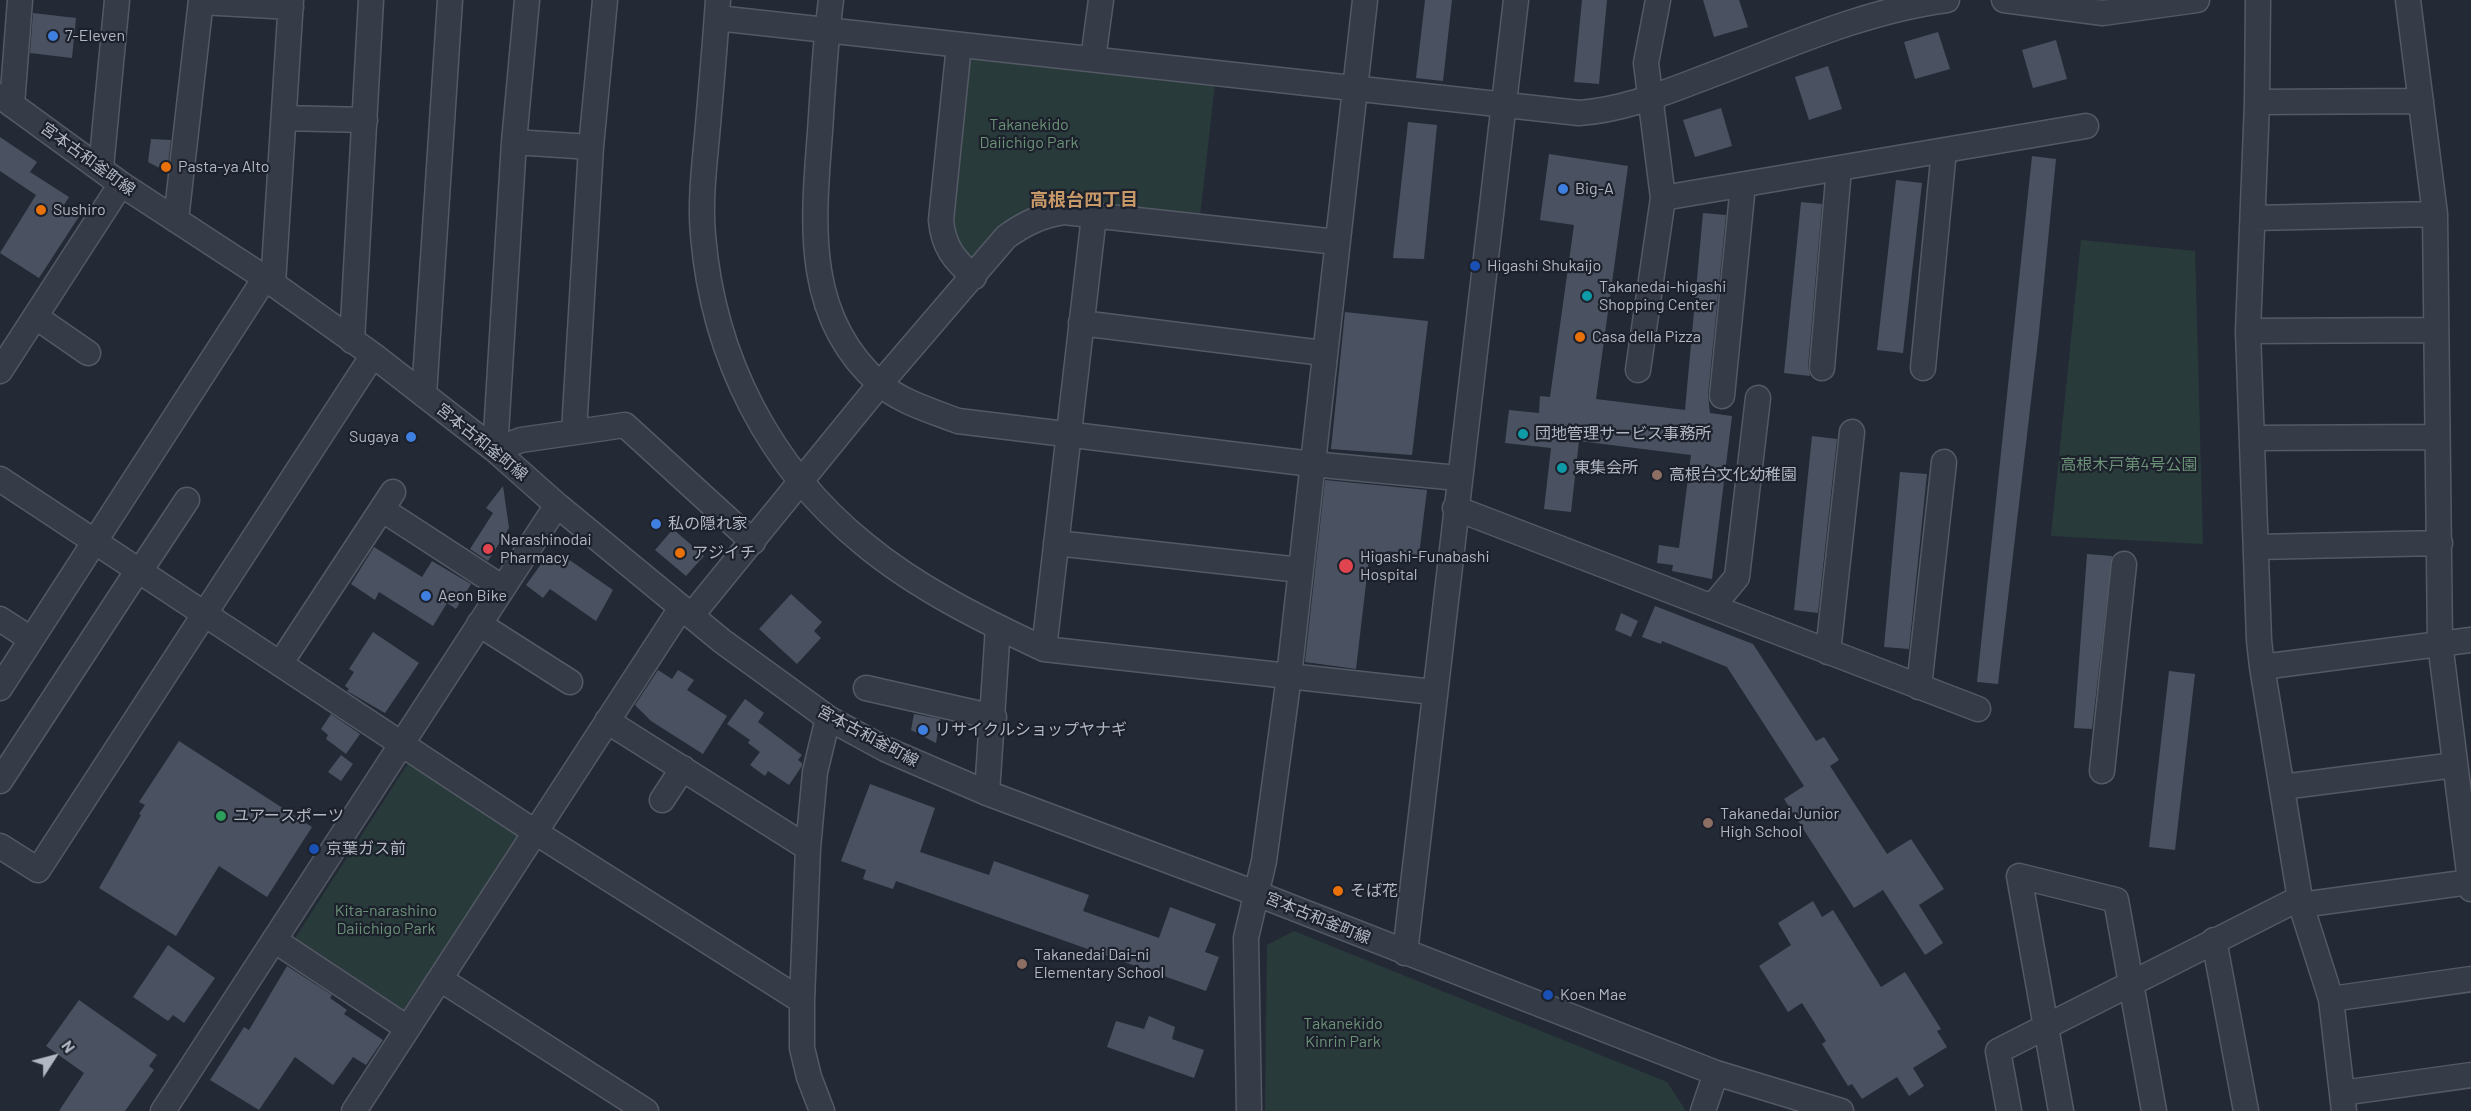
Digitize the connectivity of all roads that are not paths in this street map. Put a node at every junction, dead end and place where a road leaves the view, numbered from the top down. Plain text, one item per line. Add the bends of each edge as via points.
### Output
1 (20, 0) edge
2 (117, 0) edge
3 (371, 0) edge
4 (450, 0) edge
5 (527, 0) edge
6 (605, 0) edge
7 (831, 0) edge
8 (1101, 0) edge
9 (1365, 0) edge
10 (1516, 0) edge
11 (1658, 0) edge
12 (1947, 0) edge
13 (2004, 0) edge
14 (2197, 0) edge
15 (2258, 0) edge
16 (2408, 0) edge
17 (201, 1) edge
18 (291, 3) edge
19 (2105, 7) edge
20 (718, 9) edge
21 (827, 30) junction
22 (959, 45) junction
23 (1093, 59) junction
24 (1355, 89) junction
25 (1650, 98) junction
26 (6, 100) edge
27 (2421, 101) junction
28 (2257, 102) junction
29 (1504, 106) junction
30 (284, 118) junction
31 (365, 120) junction
32 (2086, 126) dead end
33 (514, 142) junction
34 (591, 147) junction
35 (1944, 150) junction
36 (101, 168) junction
37 (1839, 168) junction
38 (121, 184) junction
39 (1743, 185) junction
40 (1663, 198) junction
41 (2435, 214) junction
42 (1094, 216) junction
43 (2253, 218) junction
44 (176, 220) junction
45 (1337, 242) junction
46 (974, 277) junction
47 (269, 281) junction
48 (36, 317) junction
49 (1081, 323) junction
50 (2435, 330) junction
51 (2248, 331) junction
52 (352, 341) junction
53 (88, 353) dead end
54 (1323, 353) junction
55 (373, 355) junction
56 (1822, 368) dead end
57 (1923, 368) dead end
58 (1638, 370) dead end
59 (0, 371) edge
60 (880, 384) junction
61 (424, 395) junction
62 (1722, 396) dead end
63 (1758, 398) dead end
64 (574, 431) junction
65 (1852, 432) dead end
66 (1068, 433) junction
67 (2437, 437) junction
68 (2252, 438) junction
69 (495, 450) junction
70 (1944, 462) dead end
71 (1312, 464) junction
72 (1458, 478) junction
73 (0, 479) edge
74 (800, 483) junction
75 (187, 500) dead end
76 (556, 505) junction
77 (1455, 508) junction
78 (94, 541) junction
79 (753, 542) junction
80 (1056, 543) junction
81 (2440, 543) junction
82 (2256, 547) junction
83 (2124, 564) dead end
84 (139, 570) junction
85 (1300, 570) junction
86 (503, 588) junction
87 (1712, 607) junction
88 (686, 612) junction
89 (204, 614) junction
90 (0, 619) edge
91 (480, 624) junction
92 (998, 627) junction
93 (31, 639) junction
94 (2471, 640) edge
95 (2440, 643) junction
96 (1044, 649) junction
97 (1828, 652) junction
98 (280, 664) junction
99 (2262, 668) junction
100 (1289, 676) junction
101 (570, 682) dead end
102 (1919, 687) junction
103 (0, 688) edge
104 (866, 688) dead end
105 (1433, 692) junction
106 (1978, 709) dead end
107 (994, 717) junction
108 (828, 718) junction
109 (607, 721) junction
110 (400, 744) junction
111 (2456, 765) junction
112 (682, 768) junction
113 (2102, 771) dead end
114 (0, 781) edge
115 (2282, 787) junction
116 (987, 793) junction
117 (662, 800) dead end
118 (535, 832) junction
119 (0, 846) edge
120 (808, 848) junction
121 (2470, 885) edge
122 (1255, 893) junction
123 (2301, 901) junction
124 (274, 940) junction
125 (2214, 940) junction
126 (1405, 953) junction
127 (440, 979) junction
128 (2471, 979) edge
129 (2131, 982) junction
130 (2331, 999) junction
131 (802, 1001) junction
132 (2047, 1024) junction
133 (407, 1028) junction
134 (1716, 1073) junction
135 (2471, 1075) edge
136 (2343, 1102) edge
137 (163, 1111) edge
138 (354, 1111) edge
139 (646, 1111) edge
140 (822, 1111) edge
141 (1249, 1111) edge
142 (1703, 1111) edge
143 (1719, 1111) edge
144 (1841, 1111) edge
145 (2009, 1111) edge
146 (2061, 1111) edge
147 (2154, 1111) edge
148 (2246, 1111) edge

1 - 26 street
2 - 36 street
3 - 31 street
4 - 61 street
5 - 33 street
6 - 34 street
7 - 21 street
8 - 23 street
9 - 24 street
10 - 29 street
11 - 25 street via 1646,63
12 - 25 street via 1888,10
13 - 19 street
14 - 19 street
15 - 28 street
16 - 27 street
17 - 18 street
17 - 44 street
18 - 30 street
20 - 21 street
20 - 74 street via 703,176 702,234 712,302 733,366 761,428
21 - 22 street
21 - 60 street via 814,218 817,267 828,309 849,351
22 - 23 street
22 - 46 street via 941,220 949,252
23 - 24 street
24 - 29 street
24 - 45 street
25 - 29 street via 1607,111 1579,113
25 - 40 street
26 - 36 street, 宮本古和釜町線
27 - 28 street
27 - 41 street
28 - 43 street
29 - 72 street
30 - 31 street
30 - 47 street
31 - 52 street
32 - 35 street
33 - 34 street
33 - 69 street
34 - 64 street
35 - 37 street
35 - 57 street
36 - 38 street, 宮本古和釜町線
37 - 39 street
37 - 56 street
38 - 44 street, 宮本古和釜町線
38 - 48 street
39 - 40 street
39 - 62 street
40 - 58 street
41 - 43 street
41 - 50 street
42 - 45 street
42 - 46 street via 1064,212 1034,219 1006,237
42 - 49 street
43 - 51 street
44 - 47 street, 宮本古和釜町線
45 - 54 street
46 - 60 street
47 - 52 street, 宮本古和釜町線
47 - 78 street
48 - 53 street
48 - 59 street
49 - 54 street
49 - 66 street
50 - 51 street
50 - 67 street
51 - 68 street
52 - 55 street, 宮本古和釜町線
54 - 71 street
55 - 61 street, 宮本古和釜町線
55 - 89 street
60 - 66 street via 916,405 958,421
60 - 74 street
61 - 69 street, 宮本古和釜町線
63 - 87 street via 1737,577
64 - 69 street via 521,440
64 - 79 street via 625,425
65 - 97 street
66 - 71 street
66 - 80 street
67 - 68 street
67 - 81 street
68 - 82 street
69 - 76 street, 宮本古和釜町線
70 - 102 street
71 - 72 street
71 - 85 street
72 - 77 street
73 - 78 street
74 - 79 street
74 - 92 street via 863,544
75 - 84 street
76 - 86 street
76 - 88 street, 宮本古和釜町線
77 - 87 street
77 - 105 street
78 - 84 street
78 - 93 street
79 - 88 street
80 - 85 street
80 - 96 street
81 - 82 street
81 - 95 street
82 - 99 street
83 - 113 street
84 - 89 street
84 - 114 street
85 - 100 street
86 - 91 street
86 - 98 street via 388,501
87 - 97 street
88 - 108 street, 宮本古和釜町線
88 - 109 street
89 - 98 street
89 - 119 street via 38,870
90 - 93 street
91 - 101 street
91 - 110 street
92 - 96 street
92 - 107 street
93 - 103 street
94 - 95 street
95 - 99 street
95 - 111 street
96 - 100 street
97 - 102 street
98 - 110 street
99 - 115 street
100 - 105 street
100 - 122 street via 1264,861
102 - 106 street
104 - 107 street
105 - 126 street
107 - 116 street
108 - 116 street, 宮本古和釜町線 via 885,749
108 - 120 street via 815,772
109 - 112 street
109 - 118 street
110 - 118 street
110 - 124 street
111 - 115 street
111 - 121 street
112 - 117 street
112 - 120 street
115 - 123 street
116 - 122 street, 宮本古和釜町線
118 - 127 street
118 - 131 street
120 - 131 street
121 - 123 street
122 - 126 street, 宮本古和釜町線
122 - 141 street via 1246,938
123 - 125 street
123 - 130 street
124 - 133 street
124 - 137 street
125 - 129 street
125 - 148 street
126 - 134 street, 宮本古和釜町線
127 - 133 street
127 - 139 street
128 - 130 street
129 - 132 street
129 - 132 street via 2116,900 2019,876
129 - 147 street
130 - 136 street
131 - 140 street via 801,1048
132 - 145 street via 1998,1051
132 - 146 street
133 - 138 street
134 - 142 street
134 - 143 street
134 - 144 street, 宮本古和釜町線
135 - 136 street

